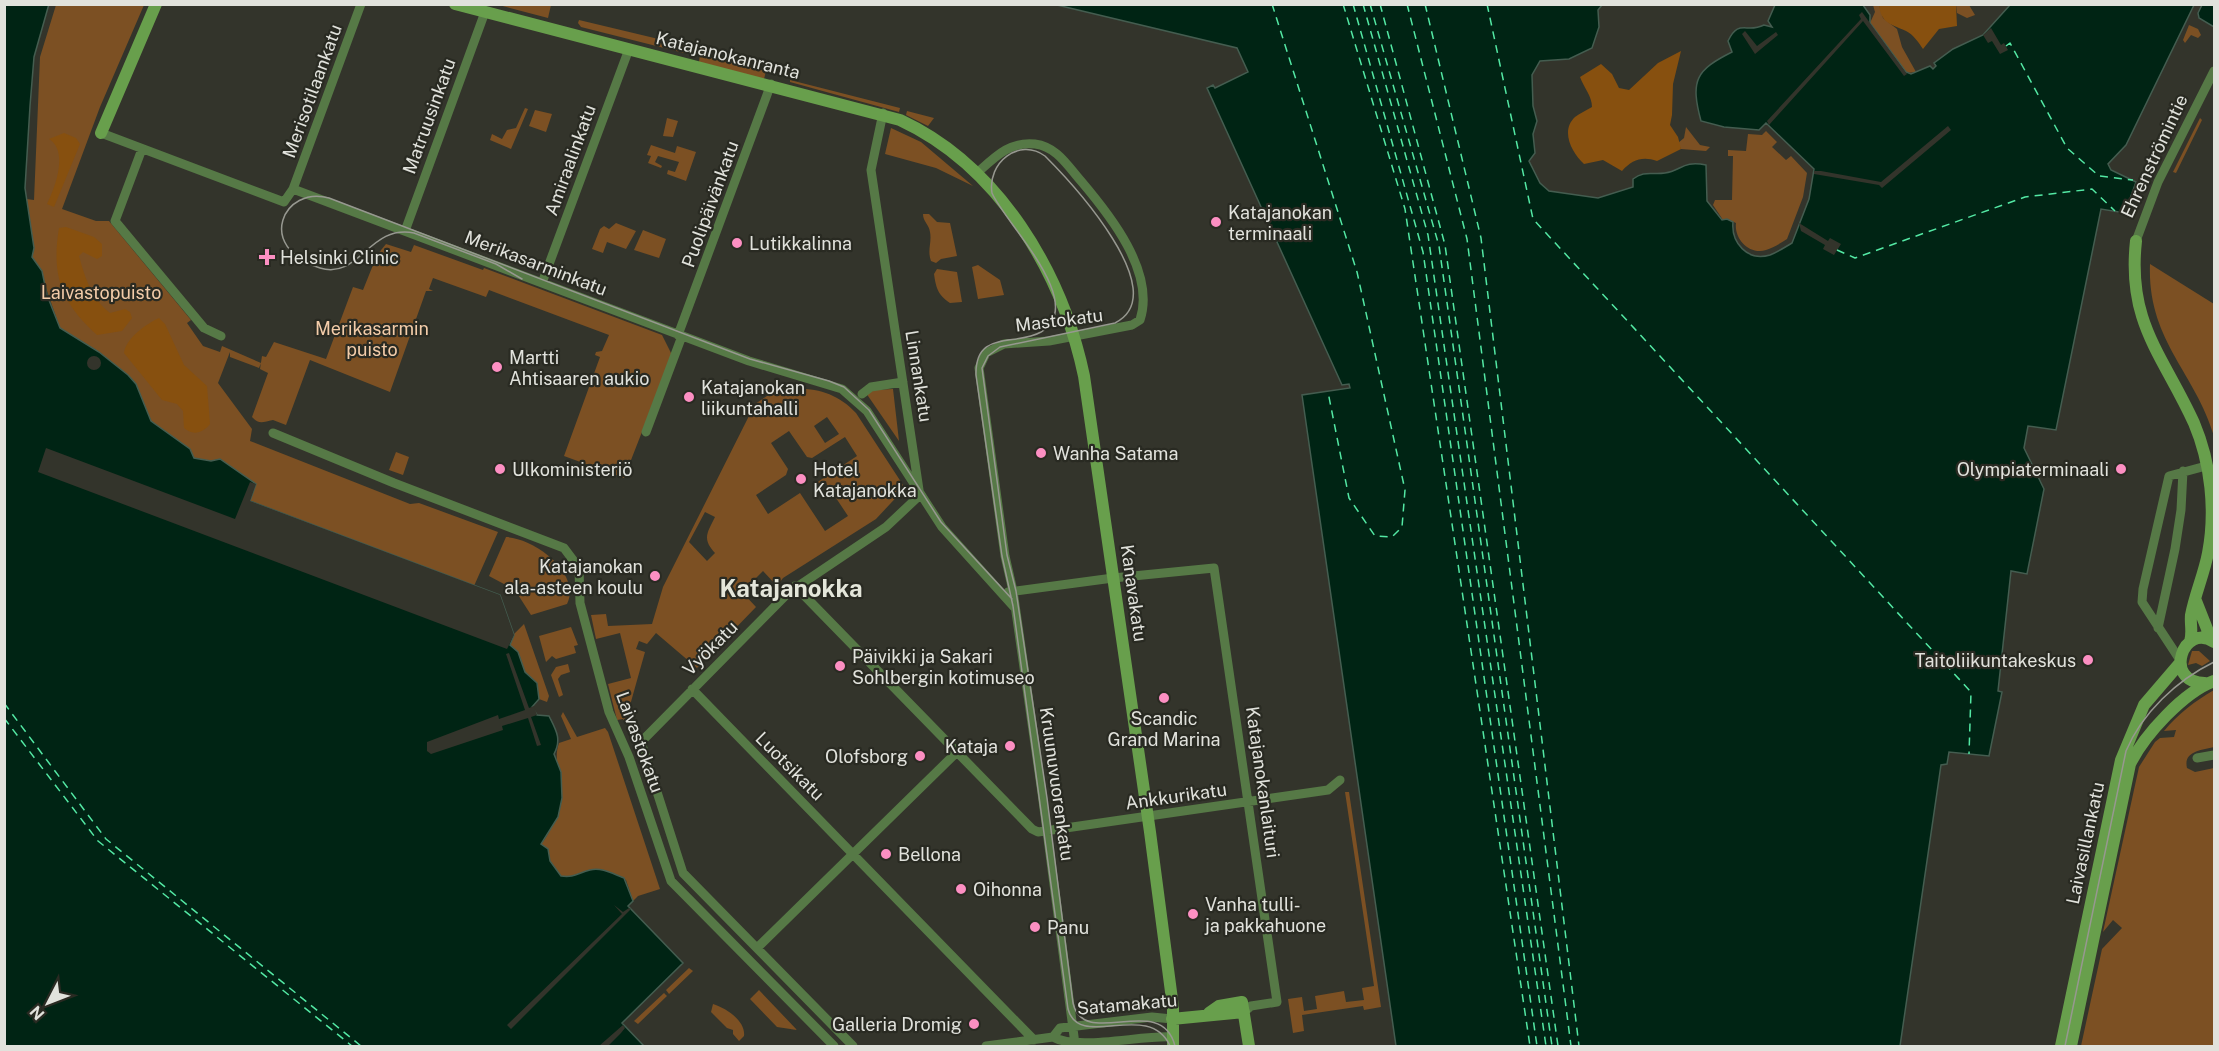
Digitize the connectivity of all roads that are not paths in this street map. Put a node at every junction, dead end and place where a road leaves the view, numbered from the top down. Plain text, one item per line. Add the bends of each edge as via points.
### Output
1 (156, 4) edge
2 (361, 4) edge
3 (455, 4) edge
4 (485, 12) junction
5 (629, 49) junction
6 (2214, 71) edge
7 (771, 84) junction
8 (883, 113) junction
9 (101, 133) joint
10 (142, 149) junction
11 (976, 174) junction
12 (293, 189) junction
13 (405, 231) junction
14 (2136, 241) joint
15 (542, 283) junction
16 (221, 336) dead end
17 (680, 336) junction
18 (1076, 336) junction
19 (986, 353) joint
20 (903, 382) junction
21 (862, 394) dead end
22 (646, 432) dead end
23 (273, 434) dead end
24 (2206, 466) junction
25 (2183, 471) junction
26 (920, 495) junction
27 (1113, 578) junction
28 (795, 586) junction
29 (1008, 592) junction
30 (2196, 601) junction
31 (2158, 630) junction
32 (2213, 641) edge
33 (2190, 642) junction
34 (2180, 661) junction
35 (2212, 681) edge
36 (692, 689) junction
37 (641, 742) joint
38 (958, 752) junction
39 (2214, 755) edge
40 (2197, 758) dead end
41 (1340, 780) dead end
42 (1248, 802) junction
43 (1148, 817) junction
44 (1048, 832) junction
45 (853, 854) junction
46 (756, 948) junction
47 (1246, 1007) junction
48 (1173, 1019) junction
49 (1073, 1026) junction
50 (1053, 1037) junction
51 (1034, 1040) junction
52 (1173, 1042) edge
53 (1076, 1044) junction
54 (834, 1047) edge
55 (853, 1047) edge
56 (986, 1047) edge
57 (1249, 1047) edge
58 (2061, 1047) edge
59 (2071, 1047) edge

1 - 9 main road
2 - 12 street, Merisotilaankatu
3 - 4 main road, Katajanokanranta
4 - 5 main road, Katajanokanranta
4 - 13 street, Matruusinkatu
5 - 7 main road, Katajanokanranta
5 - 15 street, Amiraalinkatu
6 - 14 street, Ehrenströmintie via 2158,182
7 - 8 main road, Katajanokanranta
7 - 17 street, Puolipäivänkatu
8 - 11 main road, Katajanokanranta via 930,135
8 - 20 street, Linnankatu via 871,170
9 - 10 street
10 - 12 street via 284,202
10 - 16 street via 115,221 204,328
11 - 18 main road, Kanavakatu via 1019,224 1040,256
11 - 18 street, Mastokatu via 1012,146 1035,144 1056,152 1121,232 1140,284 1142,312 1137,322 1119,329
12 - 13 street, Merikasarminkatu
13 - 15 street, Merikasarminkatu
14 - 24 main road, Ehrenströmintie via 2134,281 2143,322 2194,424
15 - 17 street, Merikasarminkatu
17 - 22 street, Puolipäivänkatu
17 - 26 street, Merikasarminkatu via 767,368 827,382 849,393 867,411
18 - 19 street, Mastokatu via 1004,344
18 - 27 main road, Kanavakatu
19 - 29 street, Kruunuvuorenkatu via 980,362 979,382
20 - 21 street via 872,387
20 - 26 street, Linnankatu
23 - 54 street, Laivastokatu via 564,548 579,568 580,603 609,712 629,757 671,881
24 - 25 street
24 - 30 main road, Ehrenströmintie via 2212,505 2211,532
25 - 31 street via 2175,549
25 - 31 street via 2169,476 2163,491 2143,589 2142,602
26 - 28 street, Vyökatu via 886,527
26 - 29 street, Linnankatu via 950,536
27 - 29 street
27 - 42 street, Katajanokanlaituri via 1214,568
27 - 43 main road, Kanavakatu
28 - 36 street, Vyökatu
28 - 38 street
29 - 44 street, Kruunuvuorenkatu via 1016,611
30 - 32 main road
30 - 33 main road, Ehrenströmintie
31 - 34 street
32 - 33 main road via 2202,638
33 - 34 main road, Laivasillankatu
34 - 35 main road, Laivasillankatu via 2188,678
34 - 58 main road, Laivasillankatu via 2144,705 2121,760
35 - 59 main road, Laivasillankatu via 2186,697 2150,735 2128,769
36 - 37 street, Vyökatu
36 - 45 street, Luotsikatu
37 - 46 street, Laivastokatu via 683,873
38 - 44 street via 1029,826 1038,832
38 - 45 street
39 - 40 street
41 - 42 street, Ankkurikatu via 1328,790
42 - 43 street, Ankkurikatu
42 - 47 street, Katajanokanlaituri via 1277,1002
43 - 44 street, Ankkurikatu
43 - 48 main road, Kanavakatu
44 - 49 street, Kruunuvuorenkatu
45 - 46 street
45 - 51 street, Luotsikatu
46 - 55 street, Laivastokatu
47 - 48 main road, Satamakatu
47 - 57 main road
48 - 49 street, Satamakatu via 1152,1017
48 - 52 main road, Kanavakatu
49 - 50 street, Satamakatu via 1060,1028
49 - 53 street, Kruunuvuorenkatu
50 - 51 street, Satamakatu
50 - 53 street, Satamakatu via 1061,1044
51 - 56 street, Satamakatu
52 - 53 street, Satamakatu via 1151,1036

